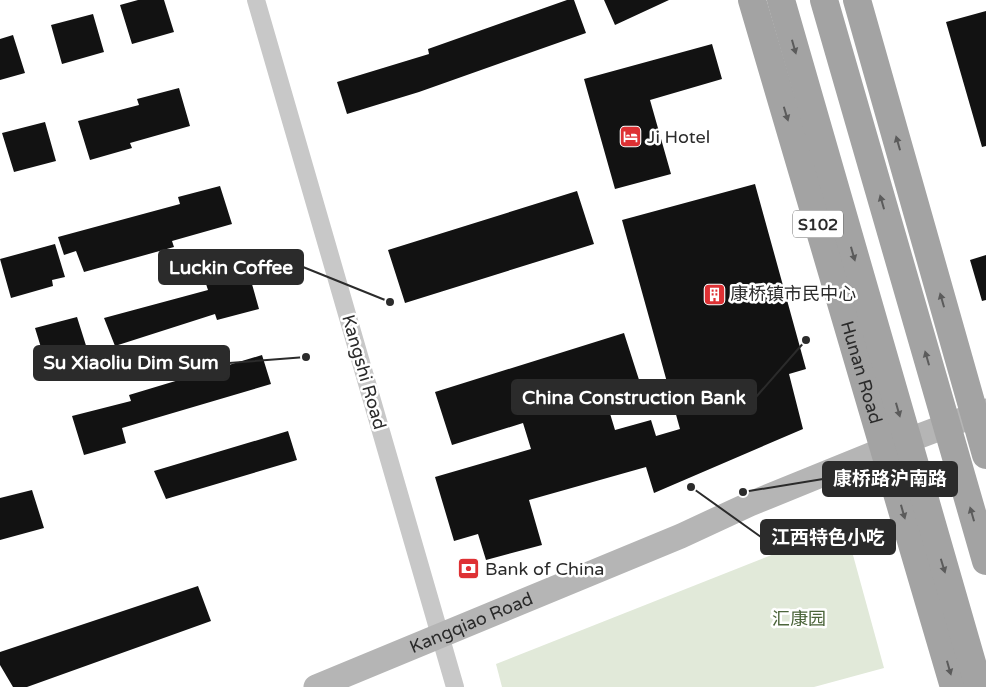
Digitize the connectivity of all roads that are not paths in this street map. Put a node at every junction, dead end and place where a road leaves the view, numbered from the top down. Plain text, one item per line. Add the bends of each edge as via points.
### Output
1 (256, 0) edge
2 (752, 0) edge
3 (781, 0) edge
4 (824, 0) edge
5 (857, 0) edge
6 (980, 412) edge
7 (885, 448) junction
8 (986, 455) edge
9 (986, 561) edge
10 (440, 636) junction
11 (316, 687) edge
12 (455, 687) edge
13 (954, 687) edge
14 (979, 687) edge

1 - 10 street, Kangshi Road
2 -> 7 main road, Hunan Road / S102
3 -> 14 main road, bridge
9 -> 4 main road, bridge
6 -> 5 main road
6 - 7 main road, Kangqiao Road
6 - 8 main road
7 - 10 main road, Kangqiao Road
7 -> 13 main road, Hunan Road / S102
10 - 11 main road, Kangqiao Road
10 - 12 street, Kangshi Road

